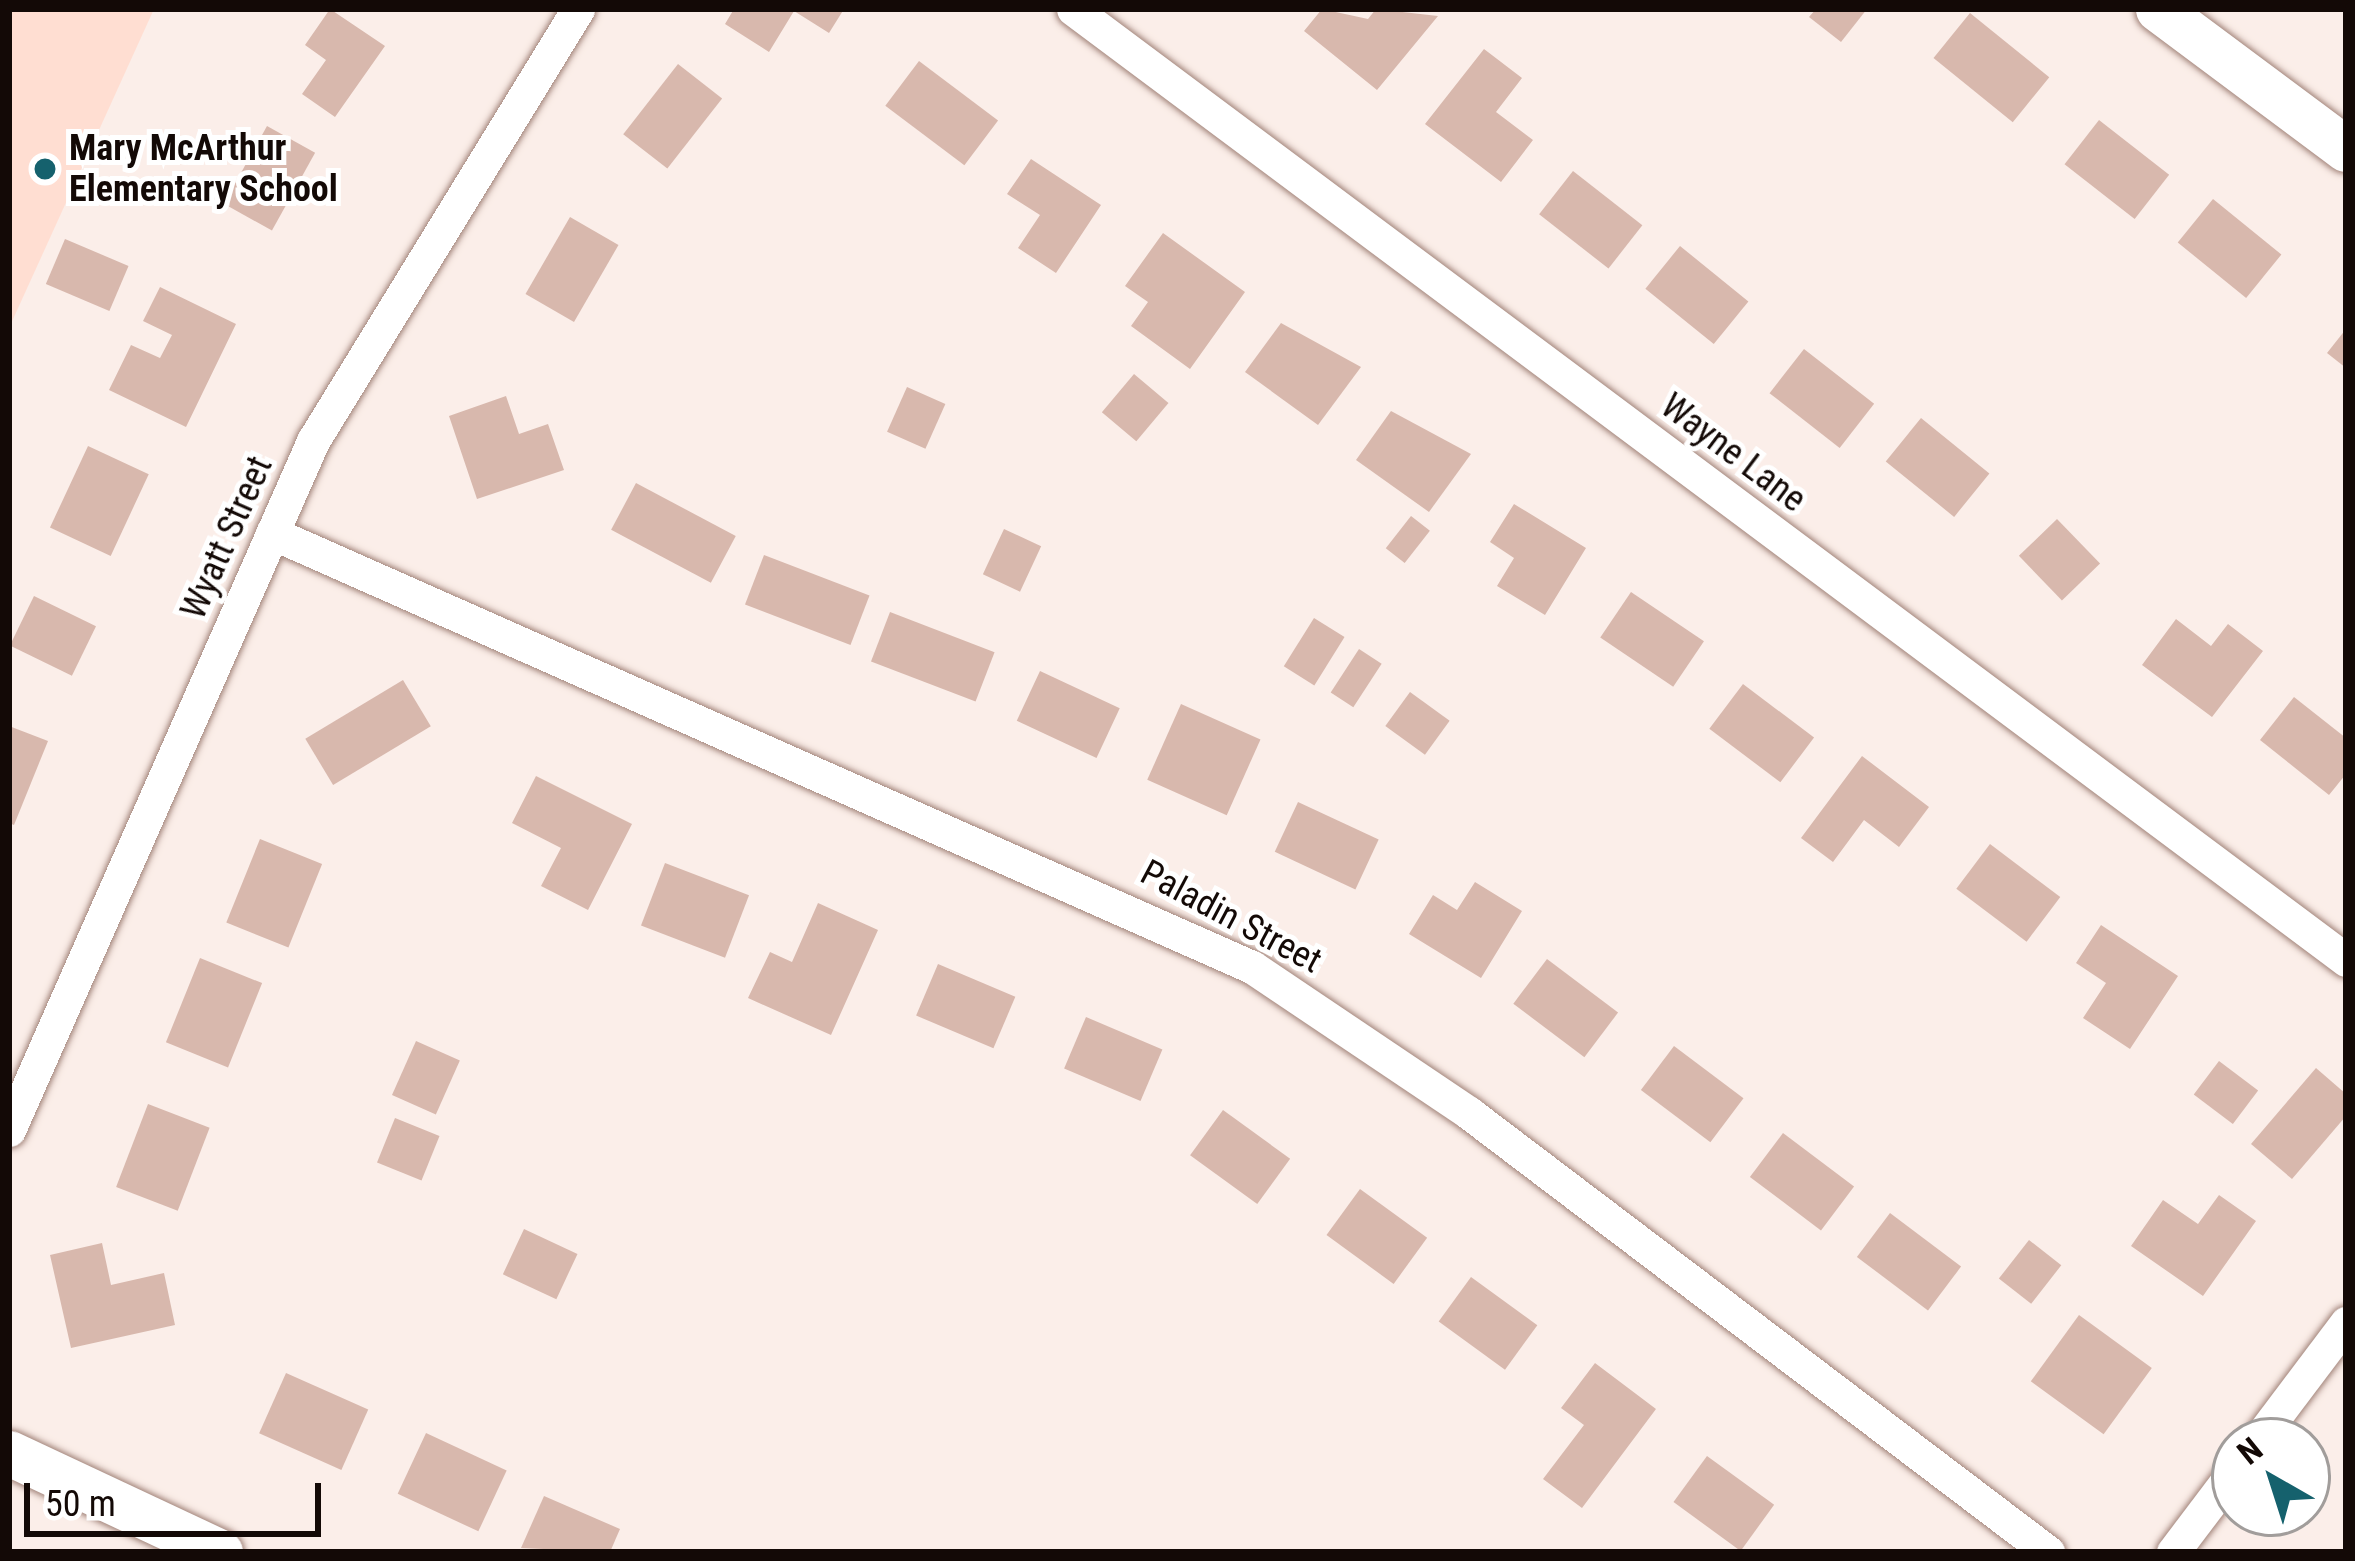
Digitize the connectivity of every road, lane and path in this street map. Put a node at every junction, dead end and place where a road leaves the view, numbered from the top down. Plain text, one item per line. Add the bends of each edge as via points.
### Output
1 (578, 9) edge
2 (1072, 9) edge
3 (2158, 9) edge
4 (2346, 149) edge
5 (272, 532) junction
6 (2346, 960) edge
7 (9, 1130) edge
8 (2346, 1323) edge
9 (2275, 1417) edge
10 (9, 1453) edge
11 (2211, 1502) edge
12 (220, 1552) edge
13 (2048, 1552) edge
14 (2173, 1552) edge

1 - 5 street, Wyatt Street via 416,260
2 - 6 street, Wayne Lane
3 - 4 street
5 - 7 street, Wyatt Street
5 - 13 street, Paladin Street via 1252,967 1469,1113
8 - 9 street
10 - 12 street
11 - 14 street

